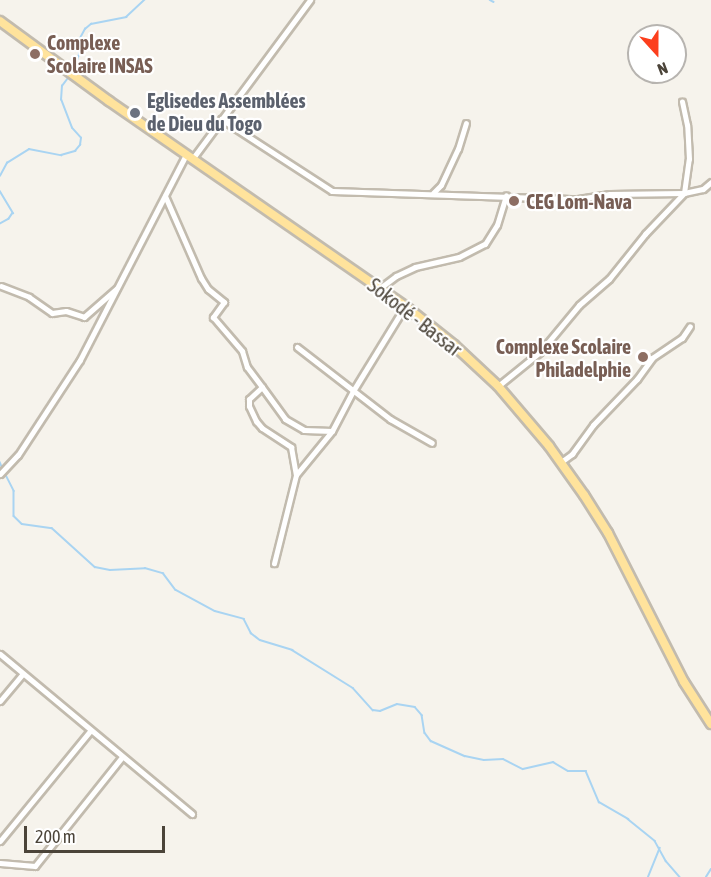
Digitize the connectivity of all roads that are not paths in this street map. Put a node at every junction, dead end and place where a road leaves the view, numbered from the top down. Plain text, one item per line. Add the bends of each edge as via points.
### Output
1 (310, 0) edge
2 (0, 21) edge
3 (682, 102) dead end
4 (221, 118) junction
5 (466, 123) dead end
6 (189, 157) junction
7 (711, 182) edge
8 (684, 193) junction
9 (433, 194) junction
10 (506, 195) junction
11 (165, 196) junction
12 (1, 286) edge
13 (119, 286) junction
14 (380, 288) junction
15 (405, 306) junction
16 (690, 326) dead end
17 (297, 346) dead end
18 (498, 386) junction
19 (262, 387) junction
20 (353, 391) junction
21 (332, 431) junction
22 (432, 443) dead end
23 (561, 462) junction
24 (3, 472) edge
25 (296, 475) junction
26 (274, 563) dead end
27 (0, 654) edge
28 (22, 675) junction
29 (0, 702) edge
30 (711, 724) edge
31 (90, 730) junction
32 (122, 757) junction
33 (192, 814) dead end
34 (0, 841) edge
35 (0, 862) edge

1 - 4 street
2 - 6 main road, Sokodé - Bassar
3 - 8 street via 689,159
4 - 6 street
4 - 9 street via 332,191
5 - 9 street via 458,149
6 - 11 street
6 - 14 main road, Sokodé - Bassar
7 - 8 street via 703,189
8 - 10 street via 610,194 578,199
8 - 18 street via 540,352
9 - 10 street
10 - 14 street via 497,225 485,244 459,257 415,267
11 - 13 street
11 - 19 street via 201,278 224,302 213,317 242,351 247,367
12 - 13 street via 29,297 52,313 66,311 84,317
13 - 24 street via 80,360
14 - 15 main road, Sokodé - Bassar
15 - 18 main road, Sokodé - Bassar
15 - 20 street
16 - 23 street via 682,338 652,358 572,454
17 - 20 street
18 - 23 main road, Sokodé - Bassar
19 - 21 street via 285,419 304,430
19 - 25 street via 249,399 249,406 262,428 291,447
20 - 21 street
20 - 22 street via 390,419
21 - 25 street
23 - 30 main road, Sokodé - Bassar via 608,533 684,682
25 - 26 street
27 - 28 street
28 - 29 street
28 - 31 street
31 - 32 street
31 - 34 street
32 - 33 street
32 - 35 street via 35,866

